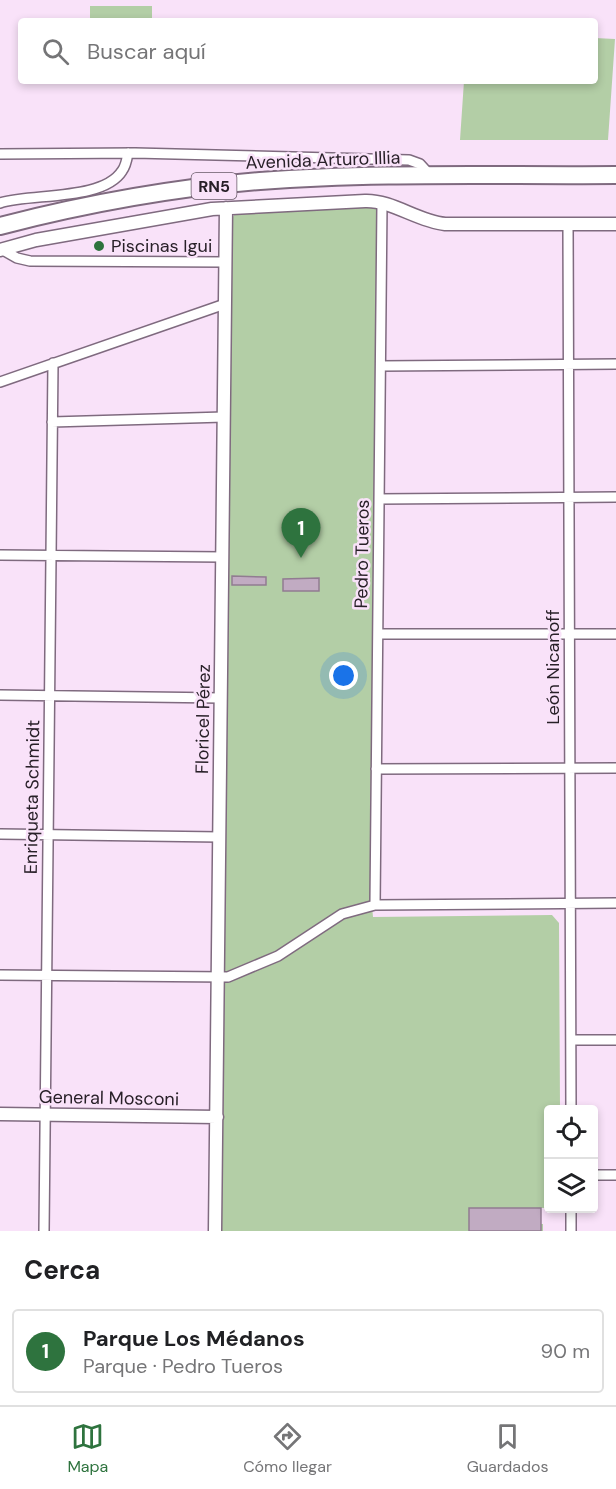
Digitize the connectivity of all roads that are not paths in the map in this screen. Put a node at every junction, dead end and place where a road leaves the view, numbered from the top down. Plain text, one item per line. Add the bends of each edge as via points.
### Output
1 (128, 153) junction
2 (0, 154) edge
3 (616, 175) edge
4 (431, 176) junction
5 (0, 203) edge
6 (382, 204) junction
7 (226, 208) junction
8 (568, 224) junction
9 (616, 224) edge
10 (0, 226) edge
11 (0, 250) edge
12 (226, 262) junction
13 (225, 304) junction
14 (53, 363) junction
15 (616, 364) edge
16 (568, 365) junction
17 (381, 366) junction
18 (0, 382) edge
19 (224, 417) junction
20 (52, 422) junction
21 (616, 497) edge
22 (569, 498) junction
23 (379, 499) junction
24 (0, 555) edge
25 (51, 556) junction
26 (223, 557) junction
27 (616, 633) edge
28 (378, 634) junction
29 (569, 634) junction
30 (0, 695) edge
31 (50, 695) junction
32 (221, 698) junction
33 (570, 768) junction
34 (616, 768) edge
35 (376, 769) junction
36 (0, 834) edge
37 (48, 835) junction
38 (220, 837) junction
39 (616, 903) edge
40 (570, 904) junction
41 (375, 905) junction
42 (0, 975) edge
43 (47, 976) junction
44 (218, 977) junction
45 (571, 1040) junction
46 (616, 1040) edge
47 (571, 1105) edge
48 (0, 1114) edge
49 (46, 1115) junction
50 (217, 1117) junction
51 (616, 1174) edge
52 (598, 1175) edge
53 (571, 1213) edge
54 (44, 1231) edge
55 (215, 1231) edge
56 (571, 1231) edge

1 - 2 street
1 - 4 street via 409,160 420,164
1 - 5 street via 119,175 101,185 74,194
3 - 4 highway, Avenida Arturo Illia / RN5
4 - 10 highway, Avenida Arturo Illia / RN5 via 314,178 196,188
6 - 7 street via 369,201
6 - 8 street via 445,224
6 - 17 street, Pedro Tueros
7 - 11 street via 36,240
7 - 12 street, Floricel Pérez
8 - 9 street
8 - 16 street, León Nicanoff
11 - 12 street via 30,261
12 - 13 street, Floricel Pérez
13 - 14 street
13 - 19 street, Floricel Pérez
14 - 18 street
14 - 20 street, Enriqueta Schmidt
15 - 16 street
16 - 17 street
16 - 22 street, León Nicanoff
17 - 23 street, Pedro Tueros
19 - 20 street
19 - 26 street, Floricel Pérez
20 - 25 street, Enriqueta Schmidt
21 - 22 street
22 - 23 street
22 - 29 street, León Nicanoff
23 - 28 street, Pedro Tueros
24 - 25 street
25 - 26 street
25 - 31 street, Enriqueta Schmidt
26 - 32 street, Floricel Pérez
27 - 29 street
28 - 29 street
28 - 35 street, Pedro Tueros
29 - 33 street, León Nicanoff
30 - 31 street
31 - 32 street
31 - 37 street, Enriqueta Schmidt
32 - 38 street, Floricel Pérez
33 - 34 street
33 - 35 street
33 - 40 street, León Nicanoff
35 - 41 street, Pedro Tueros
36 - 37 street
37 - 38 street
37 - 43 street, Enriqueta Schmidt
38 - 44 street, Floricel Pérez
39 - 40 street
40 - 41 street
40 - 45 street, León Nicanoff
41 - 44 street via 342,914 267,962 232,976
42 - 43 street
43 - 44 street
43 - 49 street, Enriqueta Schmidt
44 - 50 street, Floricel Pérez
45 - 46 street
45 - 47 street, León Nicanoff
48 - 49 street, General Mosconi
49 - 50 street, General Mosconi
49 - 54 street, Enriqueta Schmidt
50 - 55 street, Floricel Pérez
51 - 52 street
53 - 56 street

